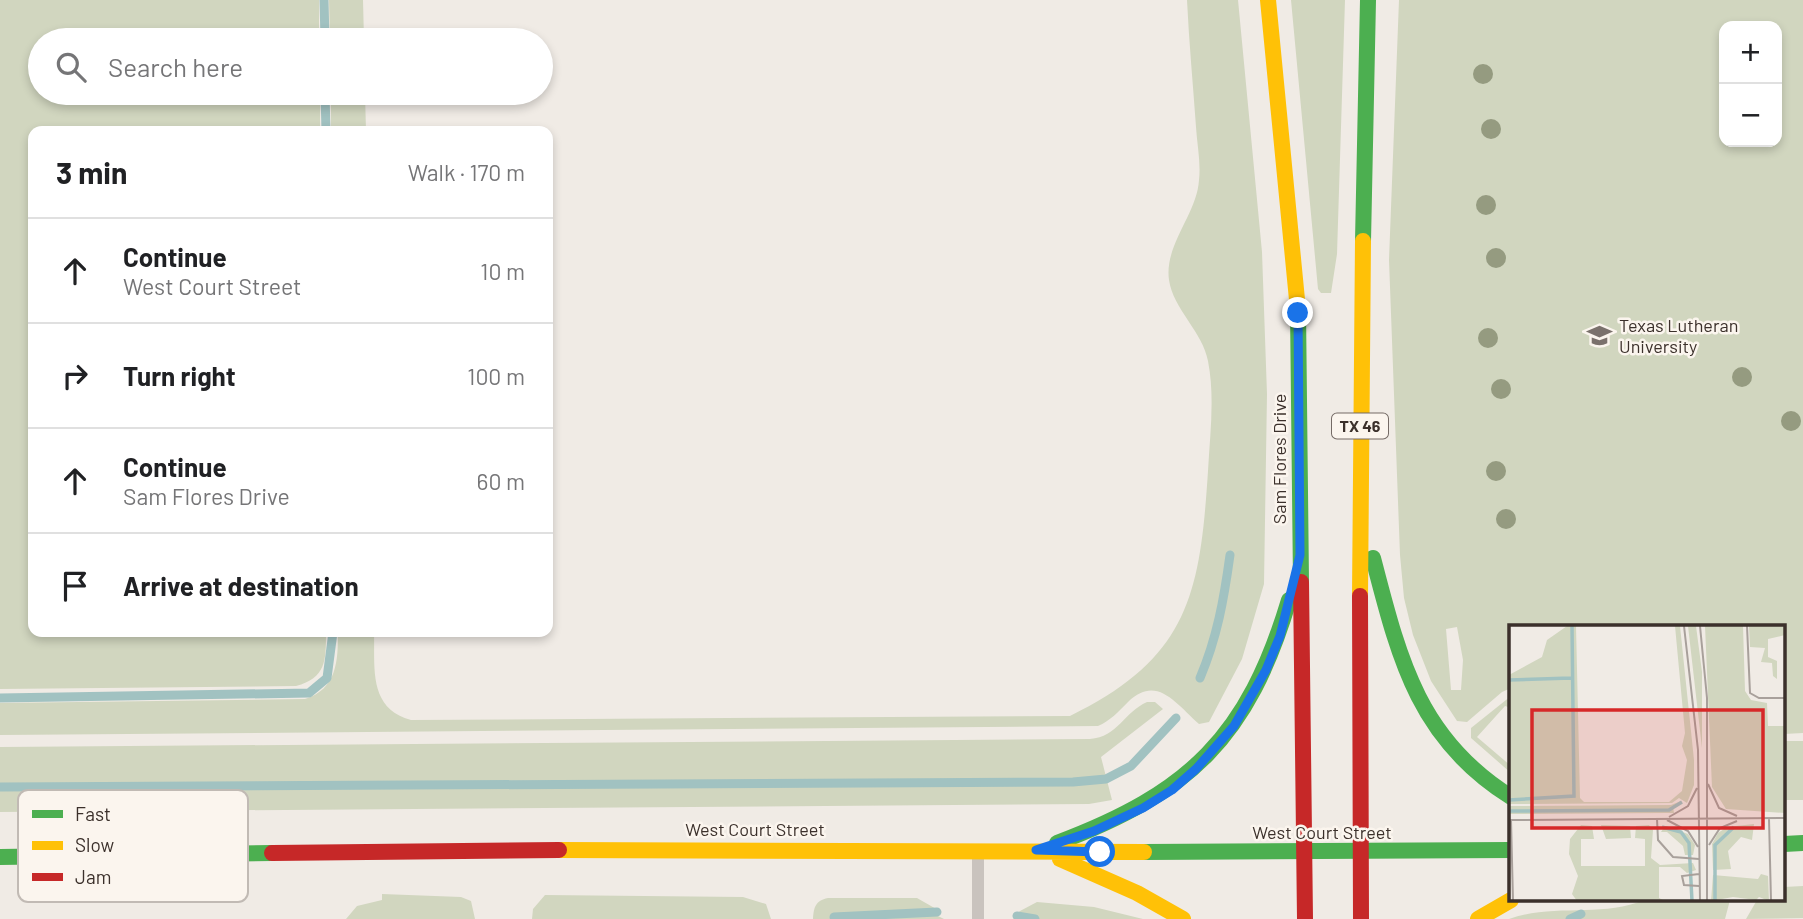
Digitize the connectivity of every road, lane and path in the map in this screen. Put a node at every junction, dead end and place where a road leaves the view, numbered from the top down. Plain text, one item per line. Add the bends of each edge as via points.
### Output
1 (1268, 0) edge
2 (1368, 0) edge
3 (1360, 475) junction
4 (1300, 555) junction
5 (1509, 796) edge
6 (978, 850) junction
7 (1036, 850) junction
8 (1509, 850) edge
9 (1360, 852) junction
10 (248, 853) edge
11 (1304, 853) junction
12 (0, 857) edge
13 (18, 857) edge
14 (1509, 901) edge
15 (978, 919) edge
16 (1183, 919) edge
17 (1305, 919) edge
18 (1361, 919) edge
19 (1478, 919) edge

1 - 4 main road, Sam Flores Drive via 1298,313
2 - 3 main road, TX 46
3 - 5 main road via 1373,556 1408,679 1434,727 1462,761
3 - 9 main road, TX 46
4 - 7 main road via 1280,636 1266,670 1216,748 1172,790 1143,808 1094,831
4 - 11 main road, Sam Flores Drive
6 - 7 main road, West Court Street
6 - 10 main road, West Court Street
6 - 15 lane
7 - 11 main road, West Court Street
7 - 16 main road via 1087,869
8 - 9 main road, West Court Street
9 - 11 main road, West Court Street
9 - 18 main road, TX 46
11 - 17 main road, Sam Flores Drive
12 - 13 main road, West Court Street
14 - 19 main road

